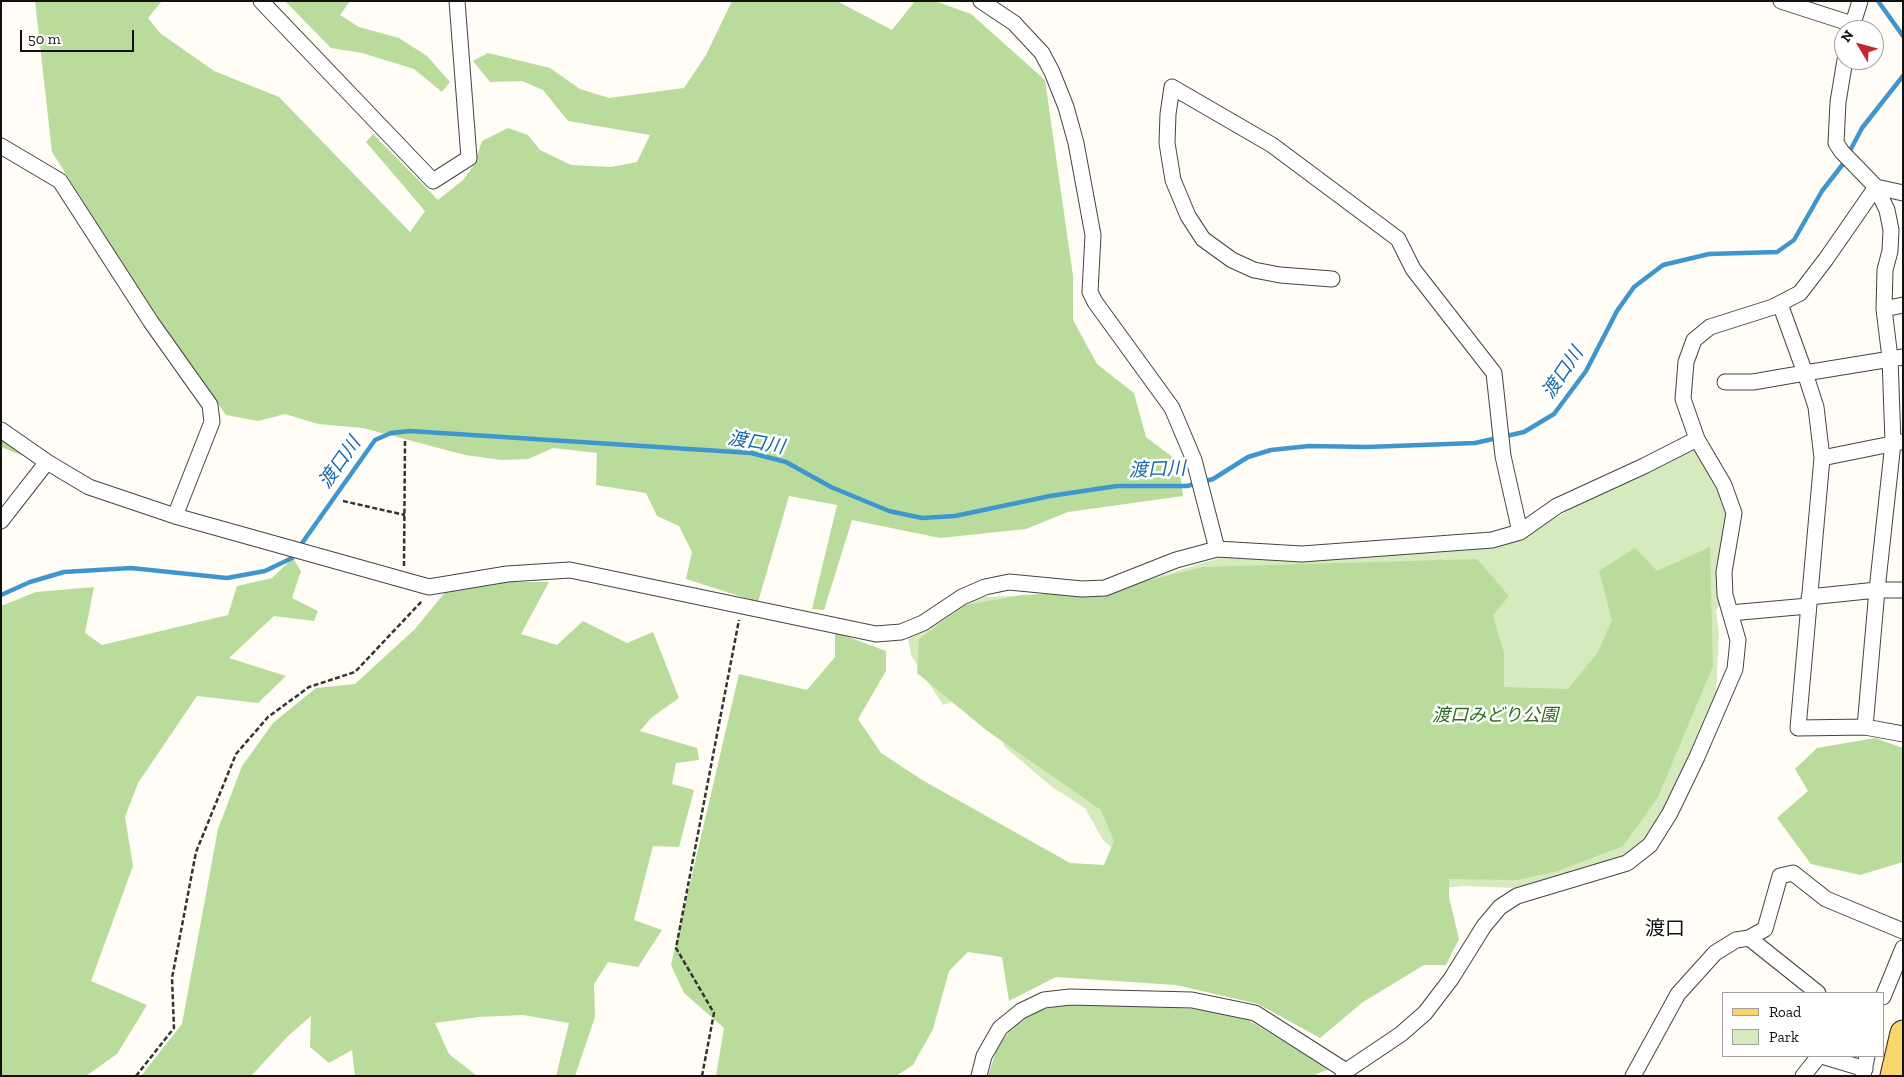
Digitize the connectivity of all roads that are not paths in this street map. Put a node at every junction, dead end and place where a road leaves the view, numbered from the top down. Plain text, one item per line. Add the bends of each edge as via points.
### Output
1 (261, 1) edge
2 (457, 1) edge
3 (981, 1) edge
4 (1781, 1) edge
5 (1860, 1) edge
6 (1853, 20) edge
7 (1834, 21) edge
8 (1844, 70) edge
9 (1, 146) edge
10 (1876, 187) junction
11 (1903, 193) edge
12 (1332, 279) dead end
13 (1780, 304) junction
14 (1903, 305) edge
15 (1884, 309) junction
16 (1896, 357) edge
17 (1805, 373) junction
18 (1725, 382) dead end
19 (1, 430) edge
20 (1697, 439) junction
21 (1898, 442) edge
22 (1822, 458) junction
23 (47, 462) junction
24 (175, 516) junction
25 (1, 521) edge
26 (1520, 532) junction
27 (1217, 549) junction
28 (1877, 590) junction
29 (1903, 590) edge
30 (1808, 601) junction
31 (1730, 613) junction
32 (1865, 726) junction
33 (1903, 734) edge
34 (1903, 931) edge
35 (1749, 938) junction
36 (1903, 948) edge
37 (1817, 992) edge
38 (1884, 995) edge
39 (1903, 1033) edge
40 (1819, 1057) edge
41 (1824, 1057) edge
42 (1865, 1067) edge
43 (1345, 1073) edge
44 (979, 1076) edge
45 (1633, 1076) edge
46 (1803, 1076) edge
47 (1893, 1076) edge

1 - 2 street via 433,180 469,158
3 - 27 street via 1014,24 1042,53 1052,72 1076,143 1091,226 1090,292 1172,408 1194,460
4 - 7 street
5 - 6 street
8 - 10 street via 1838,102 1836,143
9 - 24 street via 60,181 210,406 212,422
10 - 11 street
10 - 13 street via 1800,293
10 - 15 street via 1887,210 1891,230
12 - 26 street via 1254,270 1232,260 1203,239 1188,216 1173,180 1166,144 1172,87 1272,145 1398,239 1413,269 1494,373 1503,456
13 - 17 street
13 - 20 street via 1710,327 1694,340 1686,362 1683,399
14 - 15 street
15 - 16 street
16 - 17 street
16 - 21 street
17 - 18 street via 1754,382
17 - 22 street via 1816,406
19 - 23 street
20 - 26 street via 1558,506
20 - 31 street via 1724,486 1734,513 1724,572
21 - 22 street
21 - 28 street
22 - 30 street
23 - 24 street via 89,487
23 - 25 street
24 - 27 street via 430,587 507,574 570,570 876,634 901,632 923,623 962,597 984,587 1008,582 1105,588 1176,560
26 - 27 street via 1492,540 1302,554
28 - 29 street
28 - 30 street
28 - 32 street
30 - 31 street
30 - 32 street via 1798,728
31 - 43 street via 1738,640 1735,669 1670,813 1650,845 1626,863 1517,896 1500,907 1425,1013
32 - 33 street
34 - 35 street via 1826,898 1792,873 1780,876 1765,929
35 - 37 street
35 - 45 street via 1736,940 1715,952 1678,994
36 - 38 street
39 - 47 main road
40 - 46 street
41 - 42 street
43 - 44 street via 1255,1014 1192,1000 1070,997 1044,1000 1028,1007 1000,1028 984,1056

